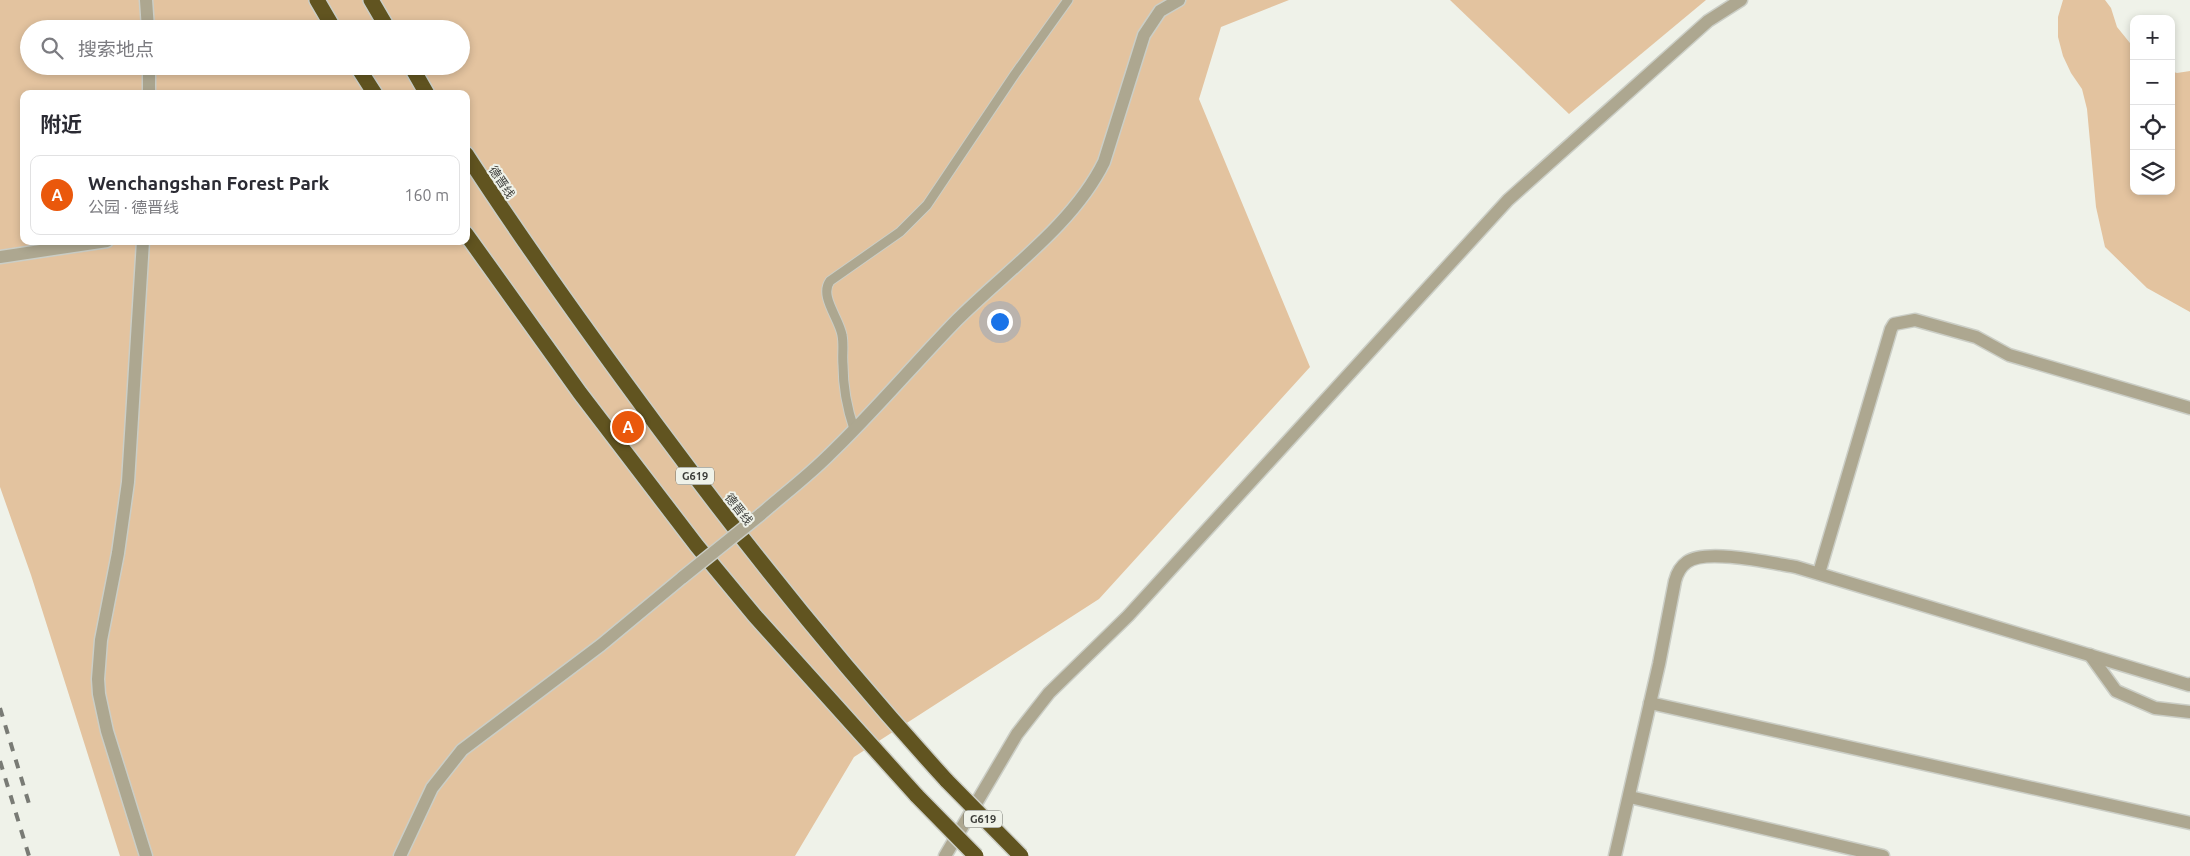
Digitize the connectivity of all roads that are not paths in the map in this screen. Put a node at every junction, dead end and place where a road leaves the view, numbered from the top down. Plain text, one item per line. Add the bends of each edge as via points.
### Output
1 (146, 0) edge
2 (317, 0) edge
3 (371, 0) edge
4 (1068, 0) edge
5 (1179, 0) edge
6 (1741, 0) edge
7 (147, 20) edge
8 (329, 20) edge
9 (383, 20) edge
10 (149, 75) edge
11 (363, 75) edge
12 (416, 75) edge
13 (150, 90) edge
14 (372, 90) edge
15 (426, 90) edge
16 (470, 160) edge
17 (470, 240) edge
18 (80, 245) edge
19 (144, 245) edge
20 (0, 257) edge
21 (2190, 408) edge
22 (854, 429) junction
23 (1819, 573) junction
24 (2090, 655) junction
25 (2190, 684) edge
26 (1650, 703) junction
27 (2190, 712) edge
28 (1630, 797) junction
29 (2190, 823) edge
30 (146, 856) edge
31 (400, 856) edge
32 (945, 856) edge
33 (976, 856) edge
34 (1021, 856) edge
35 (1615, 856) edge
36 (1882, 856) edge

1 - 7 street
2 - 8 highway
3 - 9 highway
4 - 22 lane via 928,205 900,232 827,285 828,299 842,335 846,406
5 - 22 street via 1160,11 1144,35 1104,162 1094,181 1039,243 957,320
6 - 32 street via 1708,21 1508,200 1134,608 1049,693 1017,734
10 - 13 street
11 - 14 highway
12 - 15 highway
16 - 34 highway, 德晋线 / G619, bridge via 572,310 731,524 831,649 947,781
17 - 33 highway, G619, bridge via 575,386 697,546 755,616 917,796
18 - 20 street
19 - 30 street via 128,482 101,640 98,679 107,731
21 - 23 street via 2008,354 1967,335 1915,320 1894,324
22 - 31 street, bridge via 829,456 760,515 601,645 462,750 432,788
23 - 24 street
23 - 26 street via 1732,558 1706,556 1687,562 1679,569 1675,581
24 - 25 street
24 - 27 street via 2116,691 2156,708
26 - 28 street
26 - 29 street
28 - 35 street
28 - 36 street

